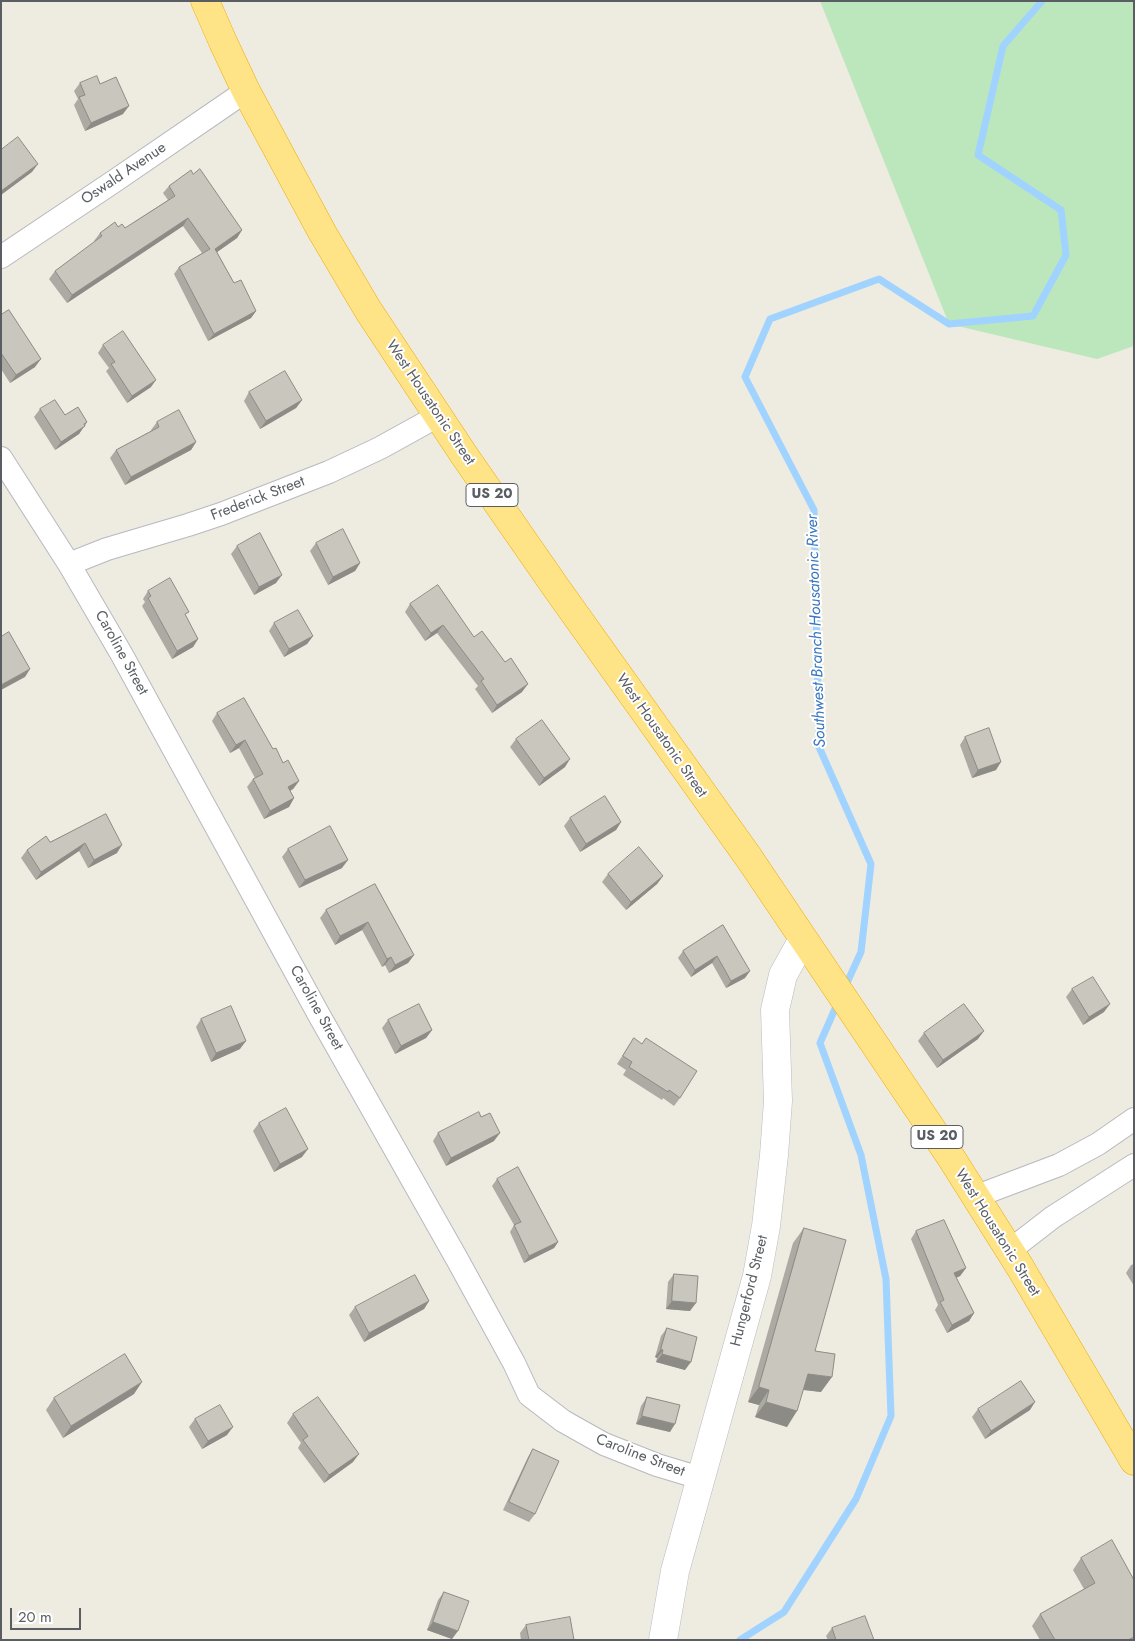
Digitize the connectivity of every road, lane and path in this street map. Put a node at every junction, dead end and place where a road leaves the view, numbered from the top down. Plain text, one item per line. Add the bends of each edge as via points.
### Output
1 (205, 1) edge
2 (246, 91) junction
3 (1, 257) edge
4 (438, 416) junction
5 (1, 458) edge
6 (69, 564) junction
7 (803, 939) junction
8 (1134, 1120) edge
9 (1134, 1165) edge
10 (976, 1196) junction
11 (1009, 1251) junction
12 (1134, 1461) edge
13 (700, 1478) junction
14 (663, 1640) edge

1 - 2 highway, West Housatonic Street / US 20
2 - 3 street, Oswald Avenue
2 - 4 highway, West Housatonic Street / US 20 via 340,263
4 - 6 street, Frederick Street via 329,472 221,514
4 - 7 highway, West Housatonic Street / US 20
5 - 6 street, Caroline Street
6 - 13 street, Caroline Street via 457,1259 529,1395 563,1421 604,1444
7 - 10 highway, West Housatonic Street / US 20
7 - 13 street, Hungerford Street via 783,975 775,1010 778,1101 767,1218 758,1268
8 - 10 street via 1059,1165
9 - 11 street via 1053,1217
10 - 11 highway, West Housatonic Street / US 20
11 - 12 highway, West Housatonic Street / US 20
13 - 14 street, Hungerford Street via 674,1571

